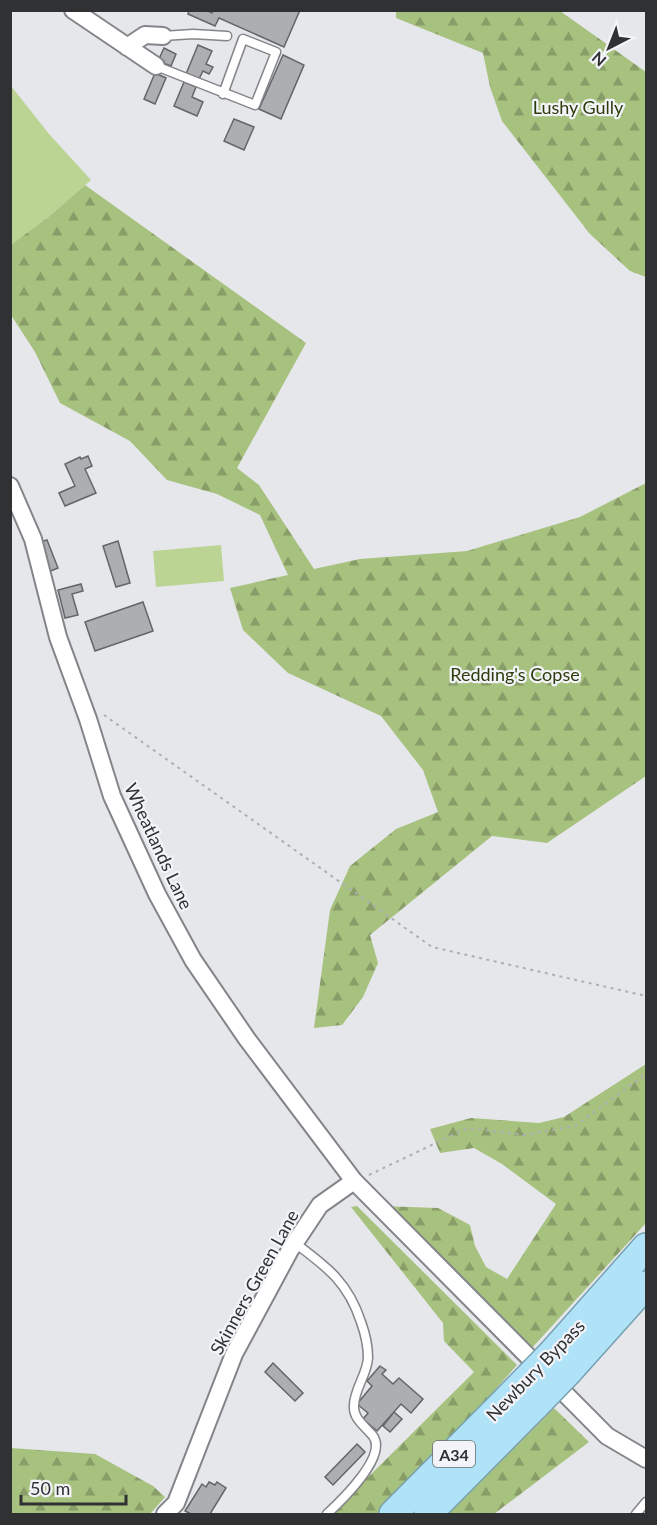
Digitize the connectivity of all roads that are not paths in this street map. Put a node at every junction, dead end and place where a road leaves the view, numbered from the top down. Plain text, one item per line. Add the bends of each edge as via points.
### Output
1 (73, 10) edge
2 (163, 36) joint
3 (227, 36) dead end
4 (127, 47) junction
5 (156, 66) joint
6 (223, 94) junction
7 (10, 486) edge
8 (354, 1181) junction
9 (295, 1243) junction
10 (646, 1247) edge
11 (646, 1285) edge
12 (560, 1362) junction
13 (525, 1399) junction
14 (646, 1459) edge
15 (646, 1502) edge
16 (165, 1515) edge
17 (327, 1515) edge
18 (393, 1515) edge
19 (428, 1515) edge
20 (636, 1515) edge

1 - 4 street
2 - 3 lane
2 - 4 street via 146,35
4 - 5 street
5 - 6 lane
6 - 6 lane via 255,105 276,51 243,39
7 - 8 street, Wheatlands Lane via 33,539 58,637 112,796 157,894 193,960 247,1039
8 - 9 street, Skinners Green Lane via 320,1205
8 - 14 street, Wheatlands Lane via 607,1436
9 - 16 street, Skinners Green Lane via 234,1354 176,1503
9 - 17 lane via 343,1283 357,1308 367,1347 365,1372 353,1409 377,1445 350,1493
10 - 12 highway, Newbury Bypass / A34
11 - 12 highway, Newbury Bypass / A34
12 - 13 highway, Newbury Bypass / A34, bridge
13 - 18 highway, Newbury Bypass / A34
13 - 19 highway, Newbury Bypass / A34
15 - 20 lane

